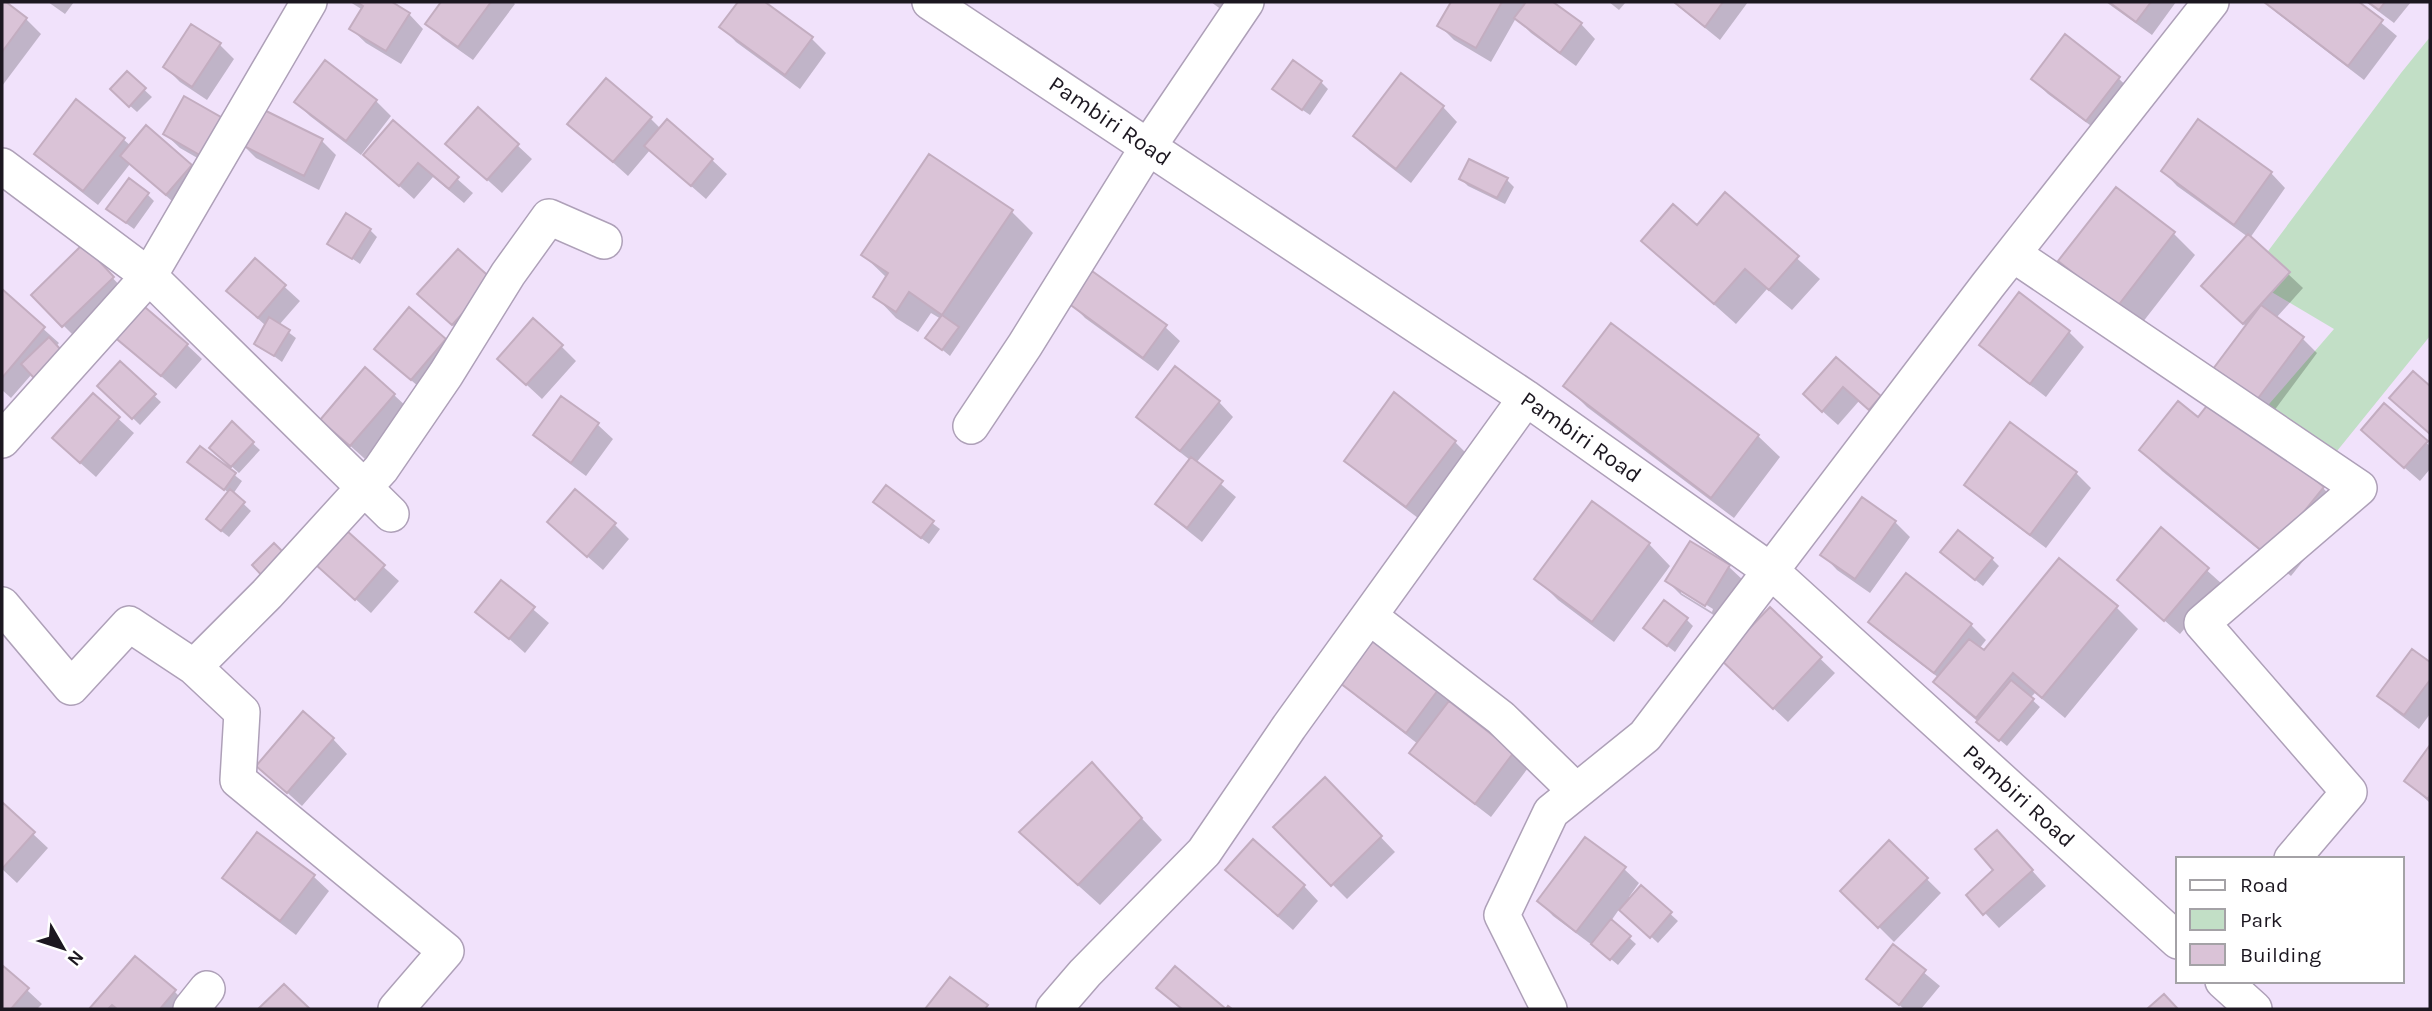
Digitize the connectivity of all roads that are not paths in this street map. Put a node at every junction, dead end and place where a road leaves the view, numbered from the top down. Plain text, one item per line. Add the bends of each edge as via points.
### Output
1 (309, 2) edge
2 (930, 2) edge
3 (1246, 2) edge
4 (2211, 2) edge
5 (1149, 147) junction
6 (2, 166) edge
7 (604, 241) dead end
8 (2013, 254) junction
9 (149, 276) junction
10 (1526, 398) junction
11 (971, 426) dead end
12 (2, 440) edge
13 (364, 488) junction
14 (391, 514) dead end
15 (1771, 570) junction
16 (2, 605) edge
17 (1369, 616) junction
18 (194, 667) junction
19 (1576, 791) junction
20 (2294, 857) edge
21 (2176, 939) edge
22 (2225, 983) edge
23 (405, 1007) edge
24 (1054, 1009) edge
25 (1549, 1009) edge
26 (2254, 1009) edge

1 - 9 street
2 - 5 street, Pambiri Road
3 - 5 street
4 - 8 street
5 - 10 street, Pambiri Road
5 - 11 street
6 - 9 street
7 - 13 street via 549,218
8 - 15 street
8 - 20 street via 2359,488 2202,624 2348,792
9 - 12 street
9 - 13 street
10 - 15 street, Pambiri Road
10 - 17 street
13 - 14 street
13 - 18 street
15 - 19 street via 1644,736
15 - 21 street, Pambiri Road
16 - 18 street via 71,687 129,624
17 - 19 street via 1501,718
17 - 24 street via 1204,852
18 - 23 street via 242,712 238,780 446,951
19 - 25 street via 1551,812 1502,915
22 - 26 street

